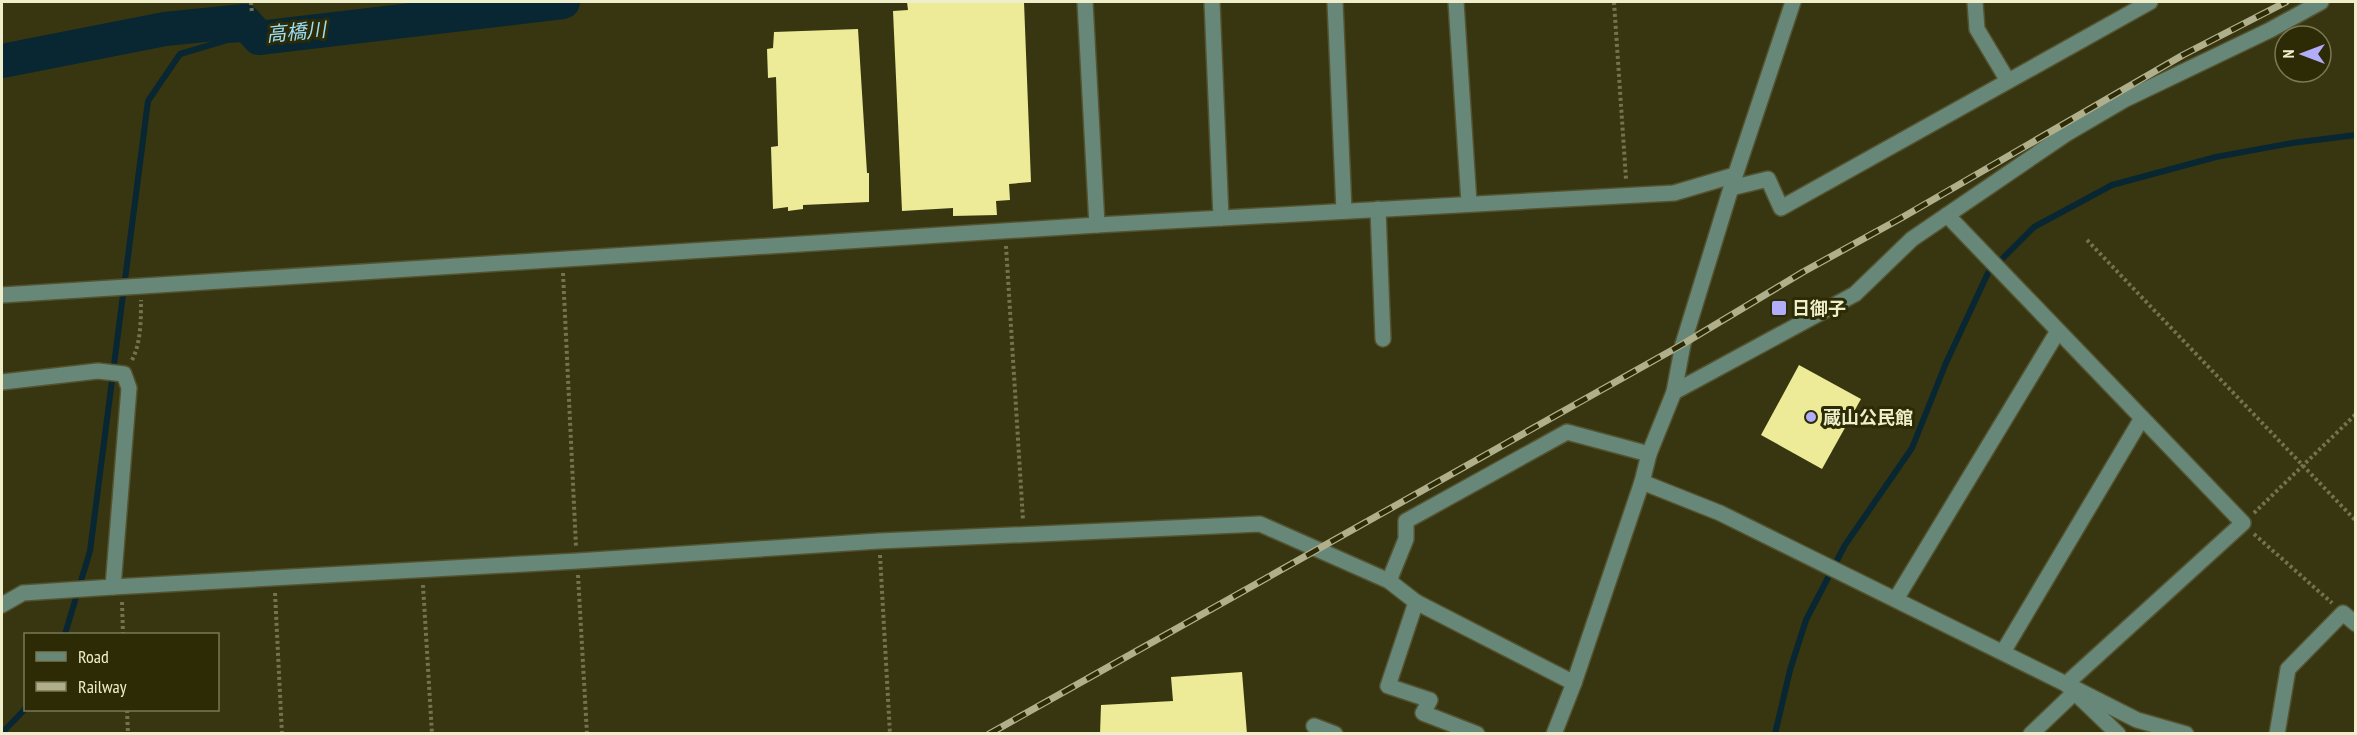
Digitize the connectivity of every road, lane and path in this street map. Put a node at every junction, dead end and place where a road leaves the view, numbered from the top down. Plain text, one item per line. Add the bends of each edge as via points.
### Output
1 (251, 2) edge
2 (1085, 2) edge
3 (1212, 2) edge
4 (1335, 2) edge
5 (1456, 2) edge
6 (1614, 2) edge
7 (1793, 2) edge
8 (1975, 2) edge
9 (2150, 2) edge
10 (2321, 2) edge
11 (252, 13) dead end
12 (2008, 81) junction
13 (1733, 181) junction
14 (1627, 195) junction
15 (1469, 203) junction
16 (1378, 209) junction
17 (1344, 211) junction
18 (1947, 215) junction
19 (1221, 218) junction
20 (1097, 225) junction
21 (1005, 231) junction
22 (2087, 240) dead end
23 (562, 260) junction
24 (136, 287) junction
25 (2, 295) edge
26 (2058, 331) junction
27 (1383, 339) dead end
28 (122, 374) junction
29 (2, 382) edge
30 (1674, 392) junction
31 (2355, 414) edge
32 (2142, 418) junction
33 (1649, 454) junction
34 (1642, 482) junction
35 (2355, 521) edge
36 (2242, 523) junction
37 (1024, 533) junction
38 (879, 541) junction
39 (577, 561) junction
40 (422, 570) junction
41 (274, 578) junction
42 (1389, 581) junction
43 (112, 587) junction
44 (1896, 598) junction
45 (1416, 602) junction
46 (2, 605) edge
47 (2343, 613) junction
48 (2355, 624) edge
49 (123, 633) edge
50 (2003, 652) junction
51 (1574, 682) junction
52 (2070, 688) junction
53 (127, 711) edge
54 (1314, 726) dead end
55 (128, 734) edge
56 (282, 734) edge
57 (432, 734) edge
58 (586, 734) edge
59 (890, 734) edge
60 (1335, 734) edge
61 (1477, 734) edge
62 (1554, 734) edge
63 (2031, 734) edge
64 (2118, 734) edge
65 (2186, 734) edge
66 (2277, 734) edge

1 - 11 path
2 - 20 street
3 - 19 street
4 - 17 street
5 - 15 street
6 - 14 path
7 - 13 street
8 - 12 street via 1977,29
9 - 12 street
10 - 18 street via 2124,100 2066,134
12 - 13 street via 1781,208 1768,178
13 - 14 street via 1674,193
13 - 30 street via 1683,345
14 - 15 street
15 - 16 street
16 - 17 street
16 - 27 street
17 - 19 street
18 - 26 street
18 - 30 street via 1912,238 1855,294
19 - 20 street
20 - 21 street
21 - 23 street
21 - 37 path
22 - 35 path
23 - 24 street
23 - 39 path
24 - 25 street
24 - 28 path via 141,318 136,352
26 - 32 street
26 - 44 street
28 - 29 street via 98,371
28 - 43 street via 129,388
30 - 33 street
31 - 36 path
32 - 36 street
32 - 50 street
33 - 34 street
33 - 42 street via 1567,432 1406,521 1406,540
34 - 44 street via 1720,513
34 - 51 street
36 - 47 path
36 - 52 street
37 - 38 street
37 - 42 street via 1260,524
38 - 39 street
38 - 59 path
39 - 40 street
39 - 58 path
40 - 41 street
40 - 57 path
41 - 43 street
41 - 56 path
42 - 45 street
43 - 46 street via 23,593
43 - 49 path
44 - 50 street
45 - 51 street
45 - 61 street via 1388,686 1430,700 1423,713
47 - 48 street
47 - 66 street via 2288,669
50 - 52 street
51 - 62 street
52 - 63 street
52 - 64 street
52 - 65 street via 2137,720
53 - 55 path
54 - 60 street

